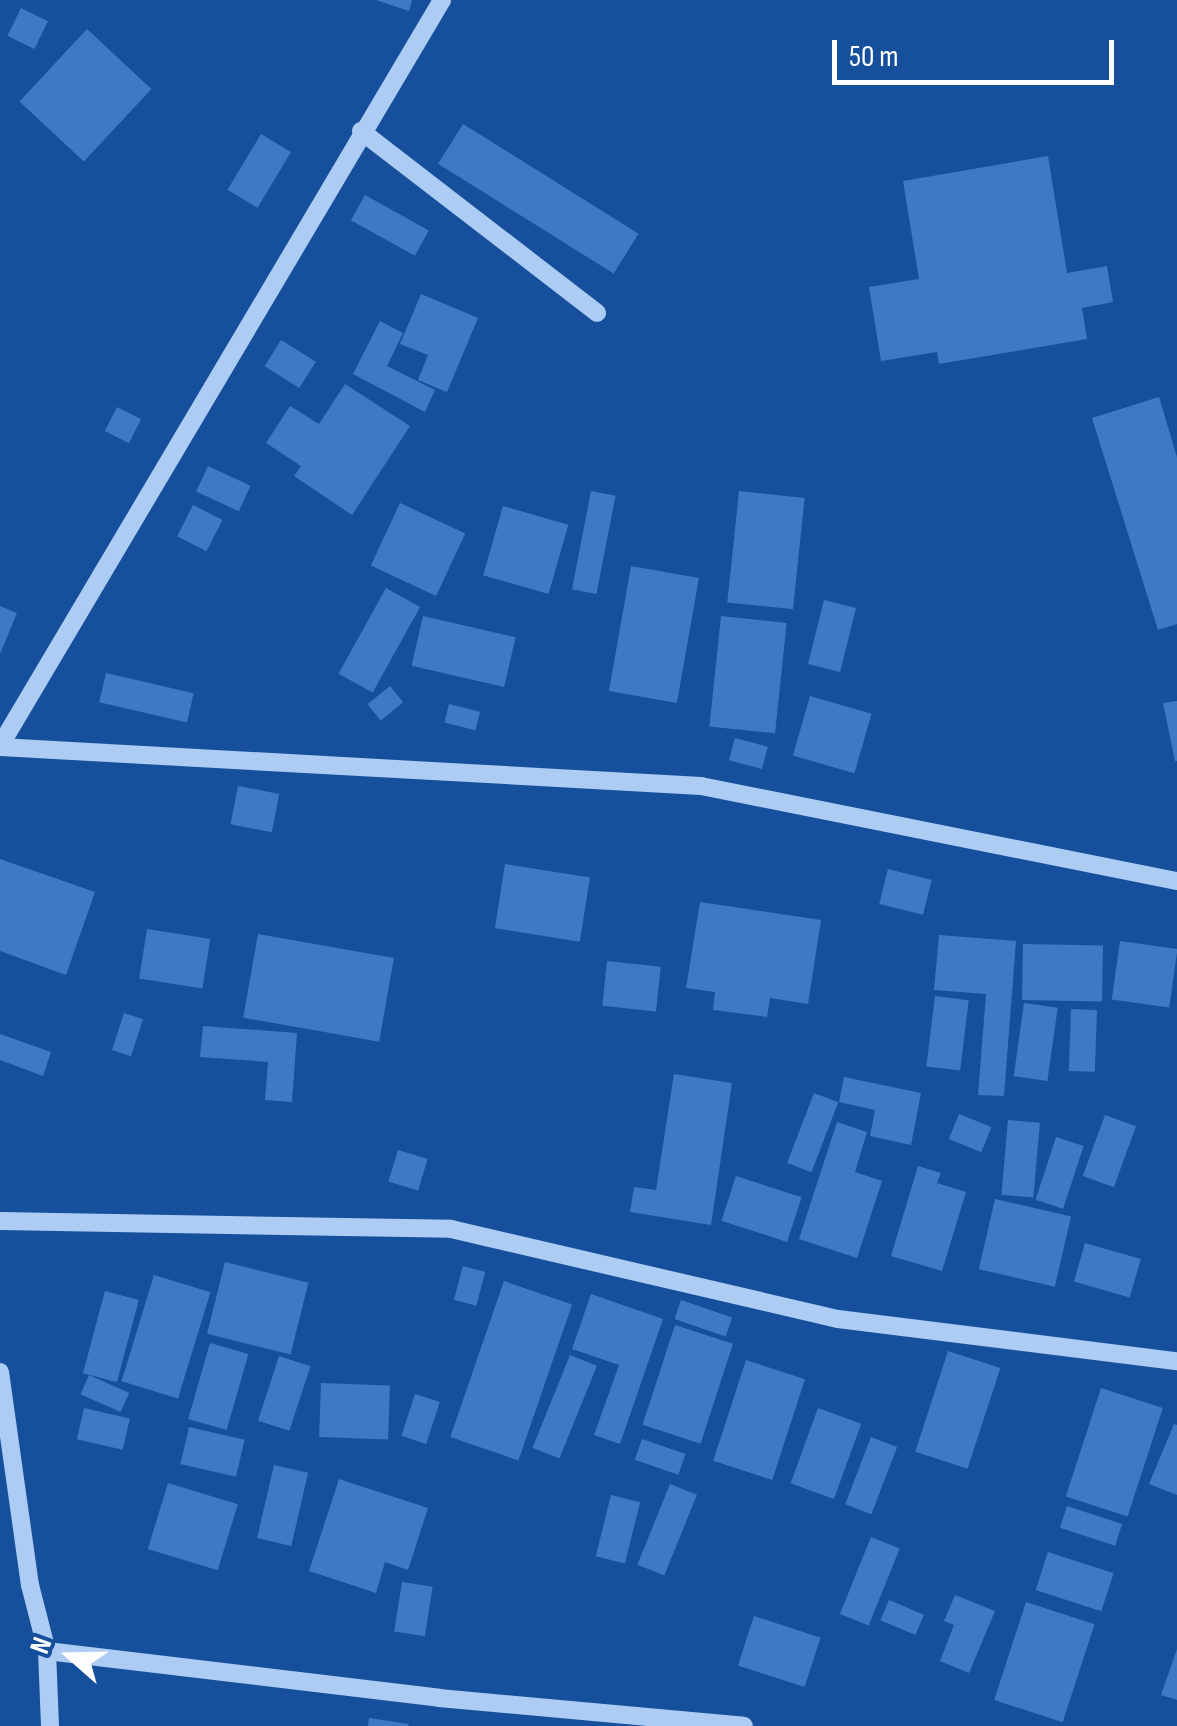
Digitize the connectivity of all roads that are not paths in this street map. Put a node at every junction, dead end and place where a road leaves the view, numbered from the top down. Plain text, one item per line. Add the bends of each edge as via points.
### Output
1 (442, 0) edge
2 (361, 131) junction
3 (597, 313) dead end
4 (0, 747) edge
5 (1177, 881) edge
6 (0, 1221) edge
7 (1177, 1361) edge
8 (0, 1372) edge
9 (46, 1651) junction
10 (50, 1726) edge
11 (744, 1726) edge

1 - 2 street
2 - 3 street
2 - 4 street
4 - 5 street via 701,786
6 - 7 street via 451,1229 838,1319
8 - 9 street via 30,1585
9 - 10 street
9 - 11 street

